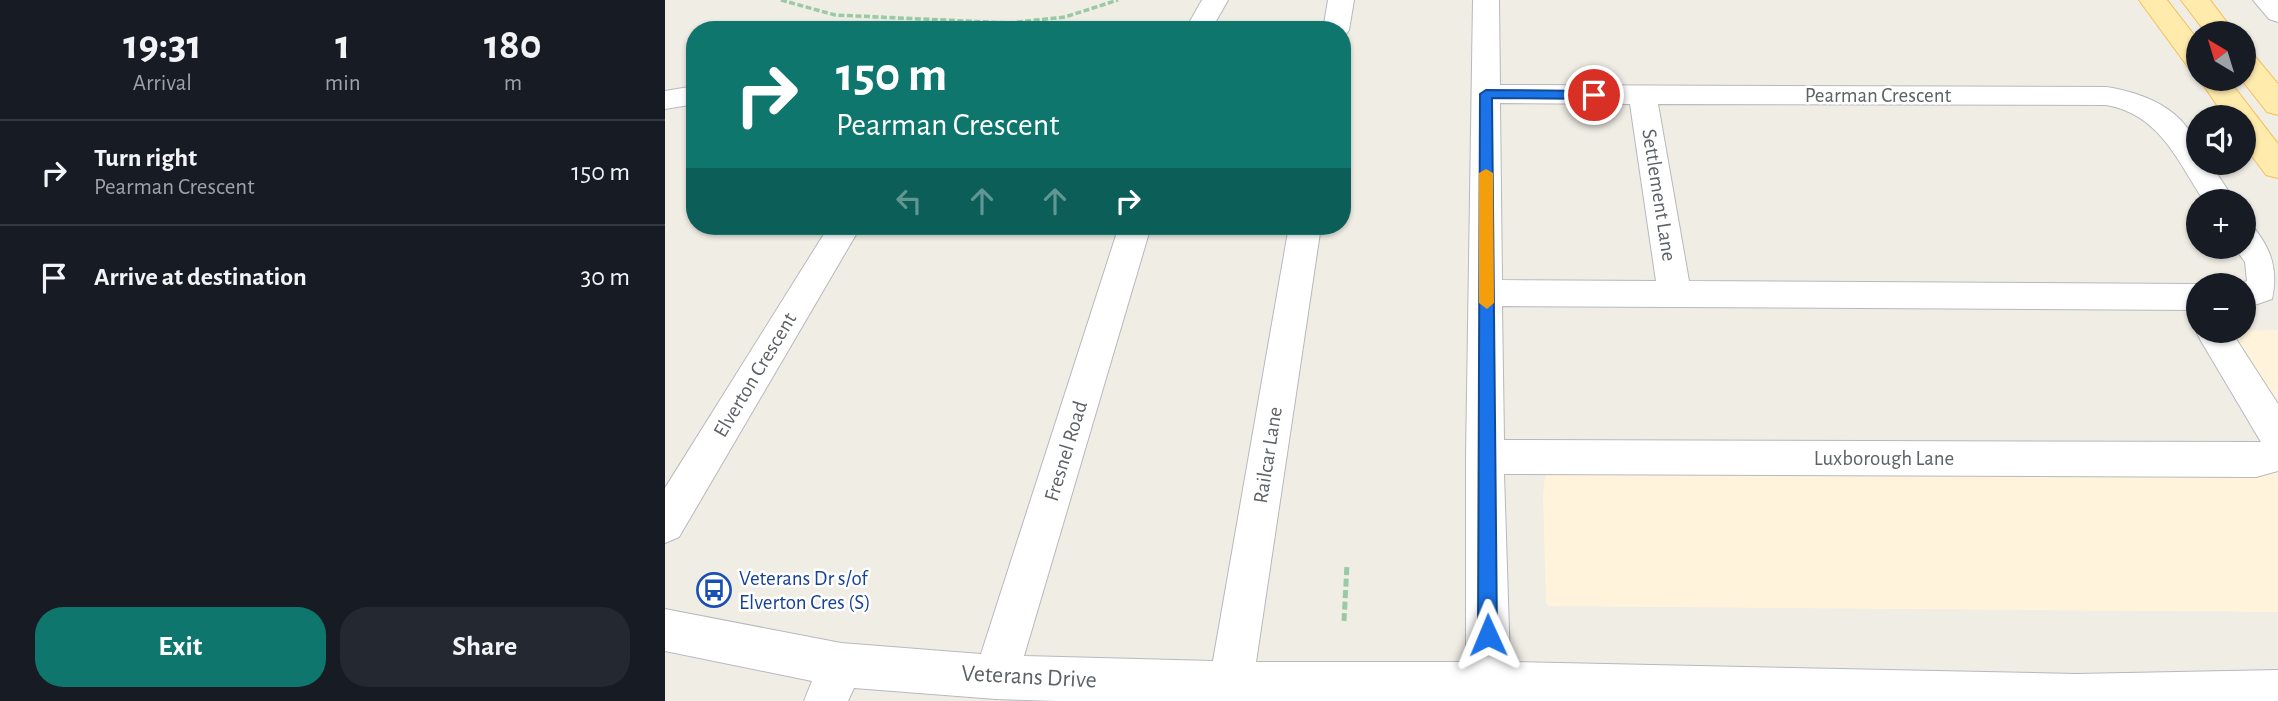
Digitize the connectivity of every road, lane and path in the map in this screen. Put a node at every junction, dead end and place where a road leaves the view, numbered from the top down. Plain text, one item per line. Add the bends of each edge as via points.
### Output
1 (781, 0) edge
2 (1118, 0) edge
3 (1215, 0) edge
4 (1341, 0) edge
5 (1486, 0) edge
6 (2153, 0) edge
7 (2195, 0) edge
8 (2266, 0) edge
9 (2278, 14) edge
10 (966, 21) edge
11 (1028, 21) edge
12 (1203, 21) edge
13 (1338, 21) edge
14 (2212, 21) edge
15 (2186, 44) edge
16 (2256, 77) edge
17 (1486, 94) junction
18 (1643, 95) junction
19 (686, 96) edge
20 (665, 100) edge
21 (2278, 105) edge
22 (2256, 138) edge
23 (2278, 167) edge
24 (2212, 189) edge
25 (840, 235) edge
26 (1132, 235) edge
27 (1303, 235) edge
28 (2256, 255) edge
29 (2256, 291) edge
30 (1487, 293) junction
31 (1675, 294) junction
32 (2186, 300) edge
33 (2220, 343) edge
34 (2278, 436) edge
35 (2278, 448) edge
36 (1485, 457) junction
37 (665, 524) edge
38 (1347, 564) dead end
39 (1344, 621) dead end
40 (665, 630) edge
41 (996, 677) junction
42 (833, 683) edge
43 (1231, 684) junction
44 (1488, 684) junction
45 (2278, 692) edge

1 - 10 path via 835,15
2 - 11 path via 1065,17
3 - 12 street
4 - 13 street
5 - 17 street
6 - 15 main road
7 - 14 main road
8 - 9 street
16 - 21 main road
17 - 18 street, Pearman Crescent
17 - 30 street
18 - 24 street, Pearman Crescent via 2106,96 2131,100 2164,119
18 - 31 street, Settlement Lane
19 - 20 street
22 - 23 main road
25 - 37 street, Elverton Crescent
26 - 41 street, Fresnel Road
27 - 43 street, Railcar Lane
28 - 29 street via 2264,266 2265,281
30 - 31 street
30 - 36 street
31 - 32 street
33 - 34 street
35 - 36 street, Luxborough Lane via 2275,455 2256,460
36 - 44 street
38 - 39 path
40 - 42 street, Veterans Drive
41 - 42 street, Veterans Drive
41 - 43 street, Veterans Drive
43 - 44 street, Veterans Drive
44 - 45 street, Veterans Drive via 2076,696

